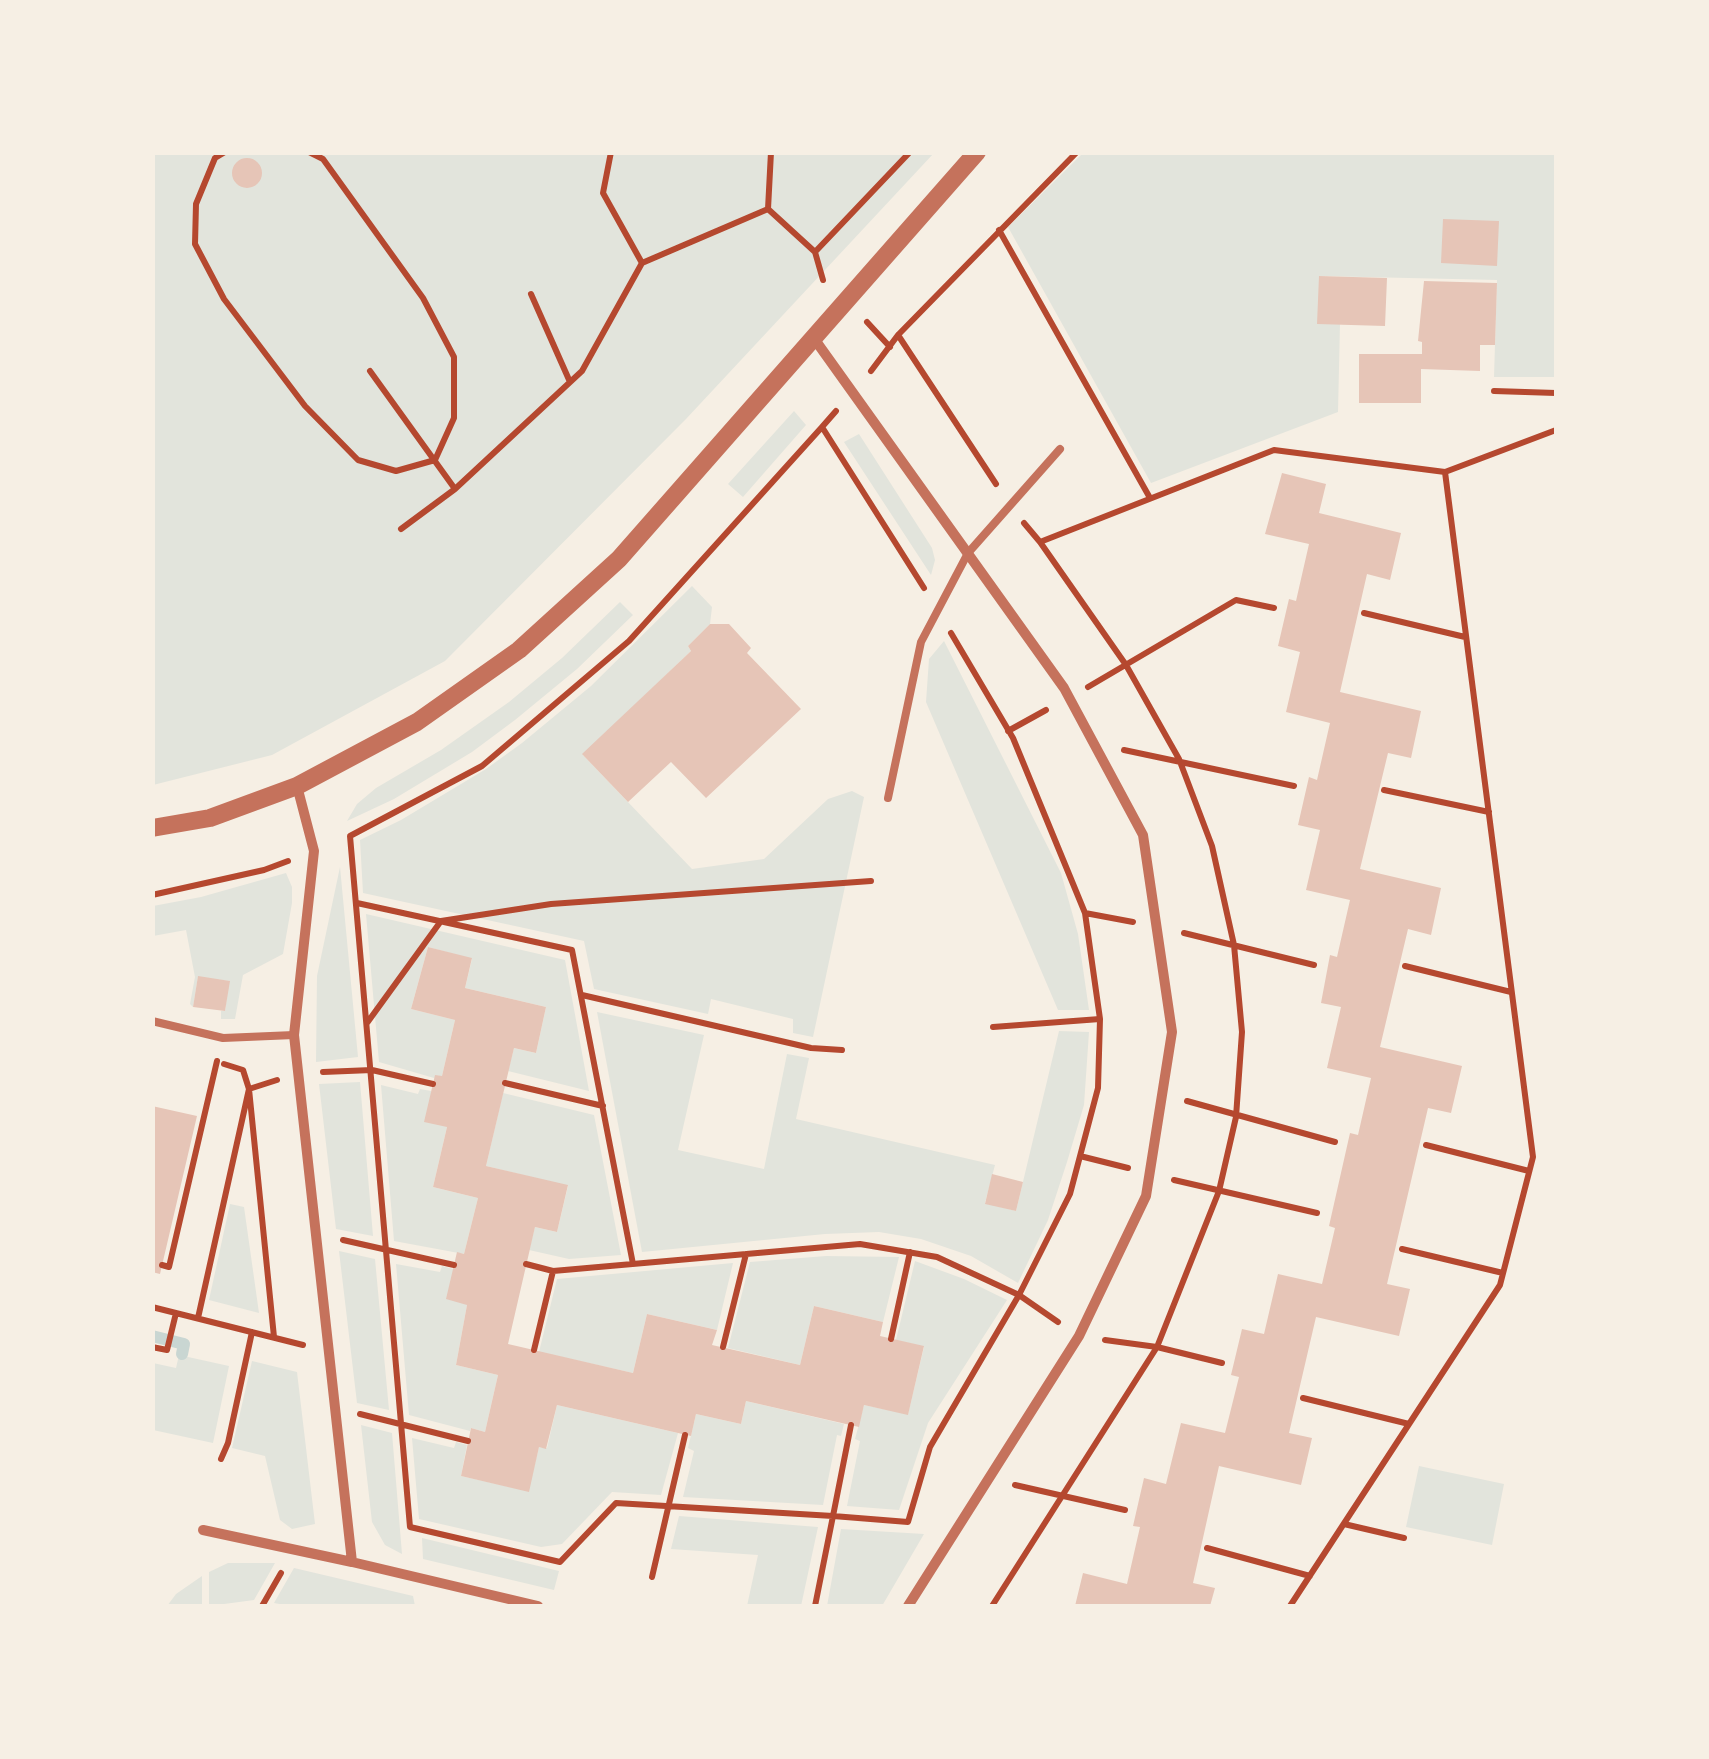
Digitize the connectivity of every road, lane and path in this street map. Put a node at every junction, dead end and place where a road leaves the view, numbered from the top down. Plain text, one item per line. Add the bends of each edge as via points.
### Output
1 (224, 152) edge
2 (309, 152) edge
3 (611, 152) edge
4 (770, 152) edge
5 (910, 152) edge
6 (977, 152) edge
7 (1078, 152) edge
8 (326, 156) edge
9 (768, 208) junction
10 (999, 230) junction
11 (815, 252) junction
12 (642, 263) junction
13 (823, 280) dead end
14 (530, 294) dead end
15 (865, 320) dead end
16 (898, 336) junction
17 (813, 337) junction
18 (890, 347) junction
19 (370, 371) dead end
20 (870, 371) dead end
21 (570, 382) junction
22 (1494, 392) dead end
23 (1556, 393) edge
24 (837, 410) dead end
25 (822, 427) junction
26 (1556, 430) edge
27 (1060, 449) dead end
28 (435, 460) junction
29 (1445, 472) junction
30 (454, 488) junction
31 (1150, 498) junction
32 (1010, 505) junction
33 (401, 529) dead end
34 (968, 552) junction
35 (1274, 608) dead end
36 (938, 610) junction
37 (1364, 613) dead end
38 (1466, 637) junction
39 (1068, 697) junction
40 (1008, 731) junction
41 (1094, 744) junction
42 (298, 786) junction
43 (1294, 786) dead end
44 (1384, 790) dead end
45 (888, 798) dead end
46 (1488, 812) junction
47 (152, 828) edge
48 (289, 860) dead end
49 (871, 881) dead end
50 (152, 895) edge
51 (357, 903) junction
52 (1085, 913) junction
53 (441, 921) junction
54 (1156, 926) junction
55 (1314, 965) dead end
56 (1405, 966) dead end
57 (1512, 992) junction
58 (582, 995) junction
59 (1100, 1019) junction
60 (152, 1021) edge
61 (368, 1023) junction
62 (993, 1027) dead end
63 (294, 1034) junction
64 (223, 1038) junction
65 (842, 1050) dead end
66 (217, 1062) junction
67 (372, 1070) junction
68 (298, 1073) junction
69 (433, 1084) dead end
70 (506, 1084) dead end
71 (249, 1090) junction
72 (1162, 1094) junction
73 (603, 1106) junction
74 (1335, 1142) dead end
75 (1426, 1146) dead end
76 (1080, 1156) junction
77 (1529, 1171) junction
78 (1150, 1174) junction
79 (1317, 1214) dead end
80 (316, 1234) junction
81 (1402, 1249) dead end
82 (387, 1250) junction
83 (910, 1252) junction
84 (746, 1254) junction
85 (526, 1264) dead end
86 (632, 1264) junction
87 (162, 1266) dead end
88 (454, 1266) dead end
89 (553, 1270) junction
90 (1503, 1274) junction
91 (1018, 1296) junction
92 (152, 1307) edge
93 (176, 1313) junction
94 (198, 1318) junction
95 (252, 1332) junction
96 (1079, 1336) junction
97 (274, 1338) junction
98 (890, 1338) dead end
99 (152, 1347) edge
100 (723, 1347) dead end
101 (534, 1350) dead end
102 (328, 1351) junction
103 (1222, 1363) dead end
104 (1303, 1398) dead end
105 (334, 1407) junction
106 (1410, 1424) junction
107 (403, 1426) junction
108 (851, 1426) dead end
109 (685, 1434) dead end
110 (468, 1440) dead end
111 (221, 1458) dead end
112 (990, 1478) junction
113 (668, 1506) junction
114 (1125, 1510) dead end
115 (833, 1516) junction
116 (1344, 1524) junction
117 (410, 1528) junction
118 (203, 1530) dead end
119 (1404, 1538) dead end
120 (411, 1542) dead end
121 (1207, 1548) dead end
122 (352, 1562) junction
123 (285, 1566) dead end
124 (1310, 1576) junction
125 (652, 1577) dead end
126 (262, 1606) edge
127 (538, 1606) edge
128 (815, 1606) edge
129 (908, 1606) edge
130 (1290, 1606) edge

1 - 28 path via 215,158 196,204 195,244 224,299 305,406 358,460 396,471
2 - 8 path
3 - 12 path via 603,193
4 - 9 path
5 - 11 path
6 - 17 street
7 - 10 path
8 - 28 path via 423,298 454,358 454,418
9 - 11 path
9 - 12 path
10 - 16 path
10 - 31 path
11 - 13 path
12 - 21 path
14 - 21 path
15 - 18 path
16 - 18 path
16 - 32 path
17 - 34 street
17 - 42 street via 618,559 520,650 417,722
18 - 20 path
19 - 28 path
21 - 30 path
22 - 23 path
24 - 25 path
25 - 36 path
25 - 51 path via 629,641 482,766 350,836
26 - 29 path
27 - 32 lane
28 - 30 path
29 - 31 path via 1274,450
29 - 38 path
30 - 33 path
31 - 32 path via 1040,542
32 - 34 lane
34 - 36 lane
34 - 39 street
35 - 39 path via 1236,600
36 - 40 path
36 - 45 lane via 921,642
37 - 38 path
38 - 46 path
39 - 40 path
39 - 41 street
40 - 52 path
41 - 43 path
41 - 54 street via 1143,835
42 - 47 street via 210,818
42 - 63 street via 314,851
44 - 46 path
46 - 57 path
48 - 50 path
49 - 53 path via 551,904
51 - 53 path
51 - 61 path
52 - 54 path
52 - 59 path
53 - 58 path via 572,950
53 - 61 path
54 - 55 path
54 - 72 street via 1172,1032
56 - 57 path
57 - 77 path via 1533,1157
58 - 65 path
58 - 73 path
59 - 62 path
59 - 76 path via 1098,1088
60 - 64 lane
61 - 67 path
63 - 64 lane
63 - 68 street
64 - 66 path
66 - 71 path via 243,1070
66 - 87 path via 169,1267
67 - 68 path
67 - 69 path
67 - 82 path
68 - 71 path
68 - 80 street
70 - 73 path
71 - 94 path
71 - 97 path
72 - 74 path
72 - 78 street
73 - 86 path
75 - 77 path
76 - 78 path
76 - 91 path via 1070,1194
77 - 90 path
78 - 79 path
78 - 96 street via 1146,1196
80 - 82 path
80 - 102 street
81 - 90 path
82 - 88 path
82 - 107 path
83 - 84 path via 860,1244
83 - 91 path via 937,1257
83 - 98 path
84 - 86 path
84 - 100 path
85 - 89 path
86 - 89 path
89 - 101 path
90 - 106 path
91 - 96 path
91 - 115 path via 930,1446 908,1522
92 - 93 path
93 - 94 path
93 - 99 path via 166,1350
94 - 95 path
95 - 97 path
95 - 111 path
96 - 103 path
96 - 112 street
97 - 102 path
102 - 105 street
104 - 106 path
105 - 107 path
105 - 122 street
106 - 116 path
107 - 110 path
107 - 117 path
108 - 115 path
109 - 113 path
112 - 114 path
112 - 129 street
113 - 115 path
113 - 117 path via 616,1503 560,1562
113 - 125 path
115 - 128 path
116 - 119 path
116 - 124 path
117 - 120 path
118 - 122 street
121 - 124 path
122 - 127 street
123 - 126 path
124 - 130 path

